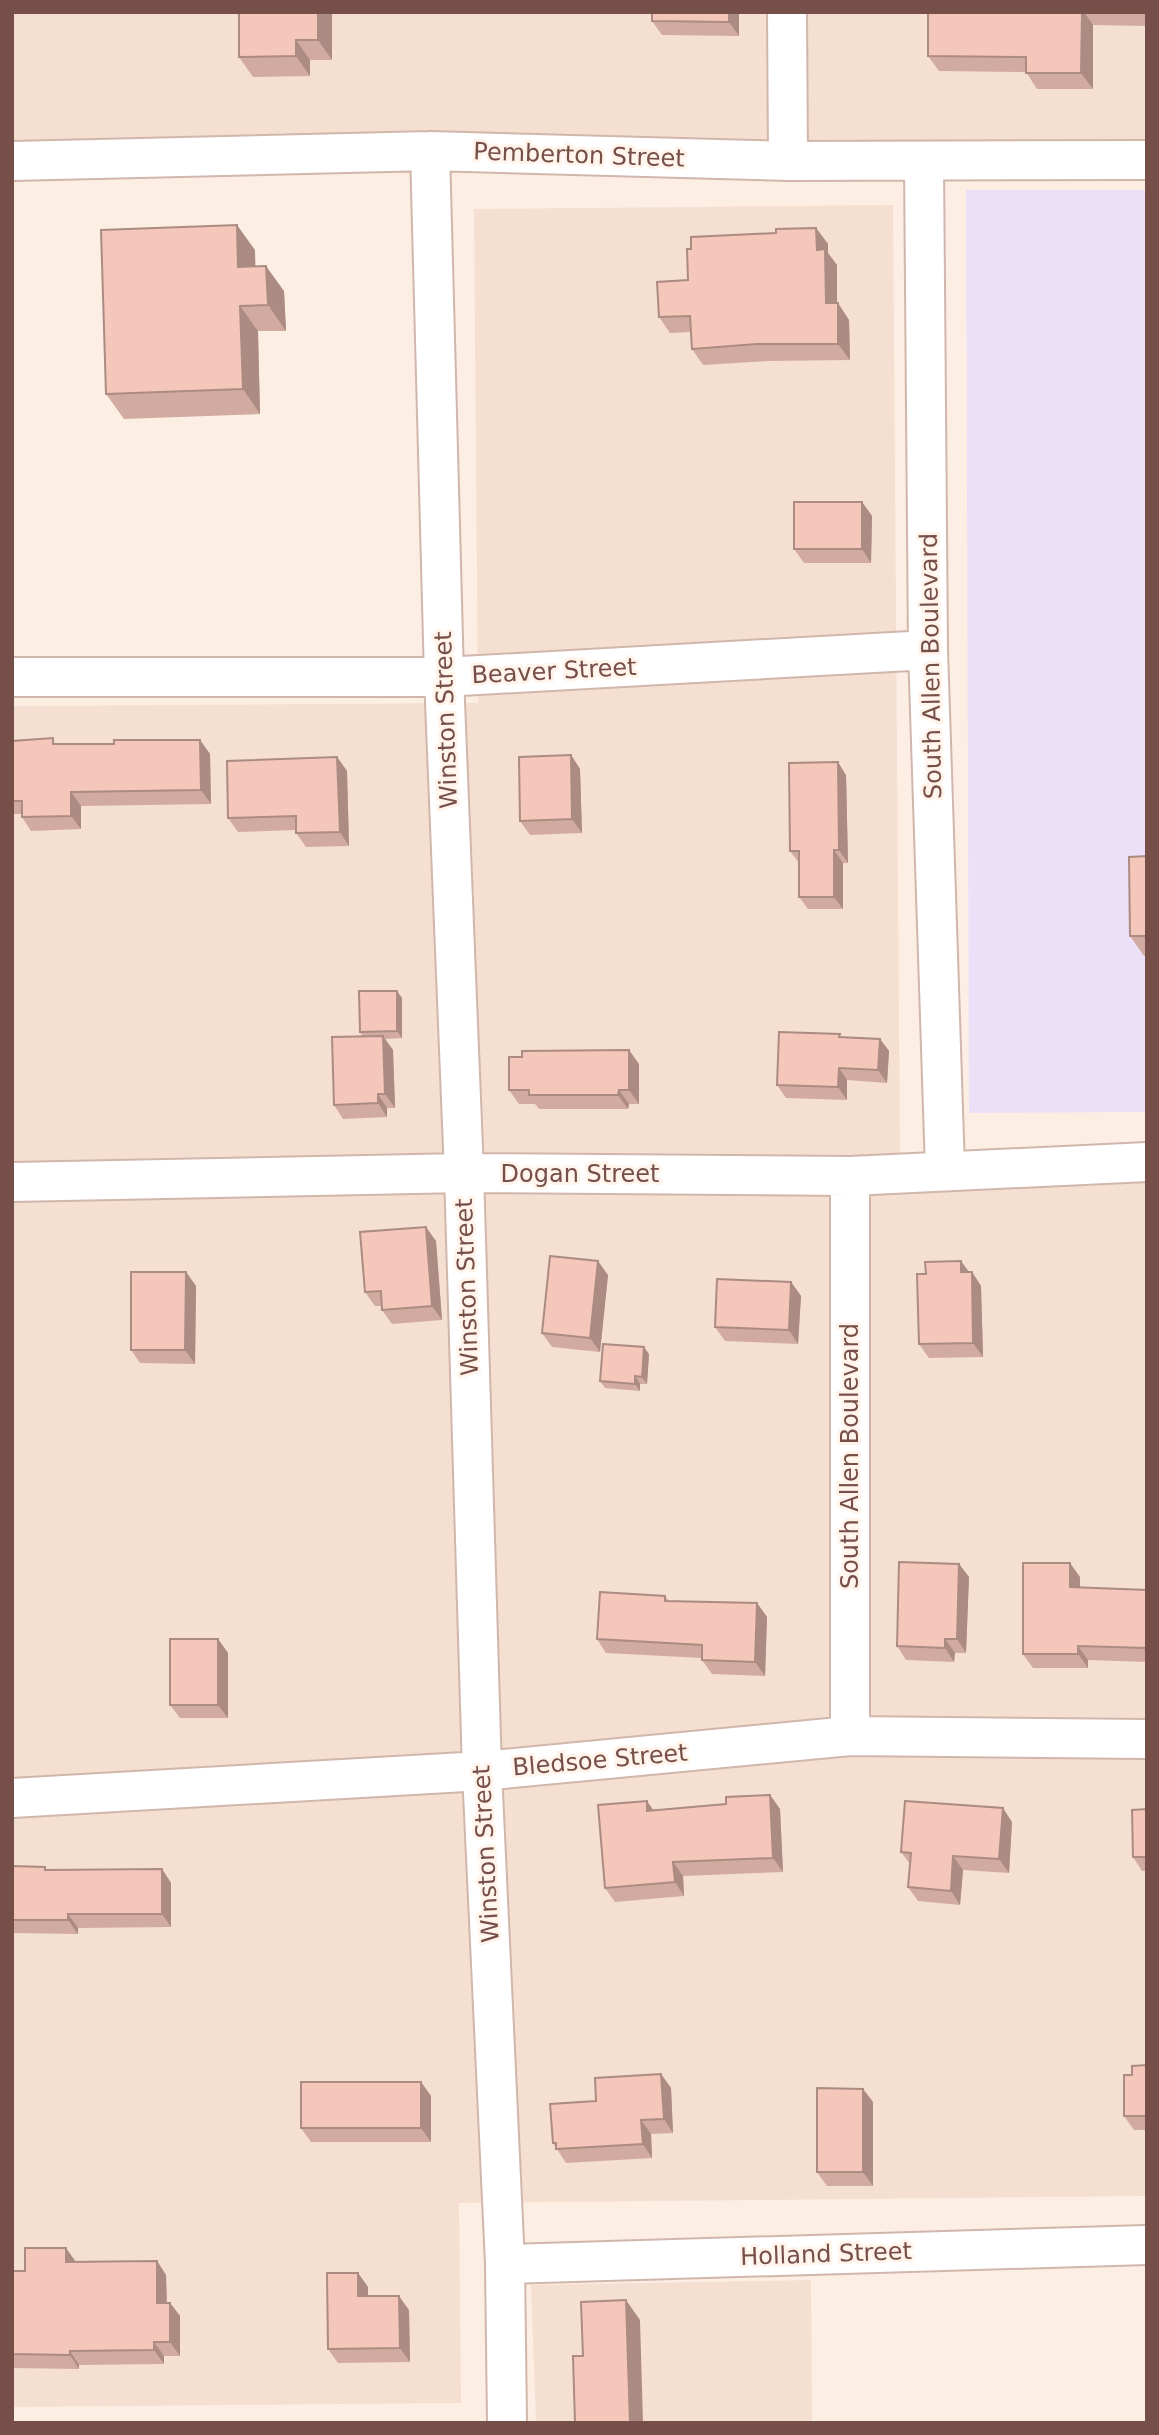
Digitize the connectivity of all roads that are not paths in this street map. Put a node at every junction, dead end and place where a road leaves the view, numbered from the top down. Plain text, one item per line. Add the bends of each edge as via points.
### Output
1 (787, 12) edge
2 (430, 151) junction
3 (12, 160) edge
4 (1147, 160) edge
5 (788, 161) junction
6 (924, 162) junction
7 (928, 650) junction
8 (12, 677) edge
9 (444, 677) junction
10 (1147, 1162) edge
11 (945, 1170) junction
12 (464, 1173) junction
13 (850, 1176) junction
14 (12, 1182) edge
15 (850, 1736) junction
16 (1147, 1740) edge
17 (482, 1771) junction
18 (12, 1798) edge
19 (1147, 2245) edge
20 (505, 2264) junction
21 (508, 2423) edge

1 - 5 street
2 - 3 street, Pemberton Street
2 - 5 street, Pemberton Street
2 - 9 street, Winston Street
4 - 6 street, Pemberton Street
5 - 6 street, Pemberton Street
6 - 7 street, South Allen Boulevard
7 - 9 street, Beaver Street
7 - 11 street, South Allen Boulevard
8 - 9 street, Beaver Street
9 - 12 street, Winston Street
10 - 11 street, Dogan Street
11 - 13 street, Dogan Street
12 - 13 street, Dogan Street
12 - 14 street, Dogan Street
12 - 17 street, Winston Street
13 - 15 street, South Allen Boulevard
15 - 16 street, Bledsoe Street
15 - 17 street, Bledsoe Street
17 - 18 street, Bledsoe Street
17 - 20 street, Winston Street
19 - 20 street, Holland Street
20 - 21 street, Winston Street

